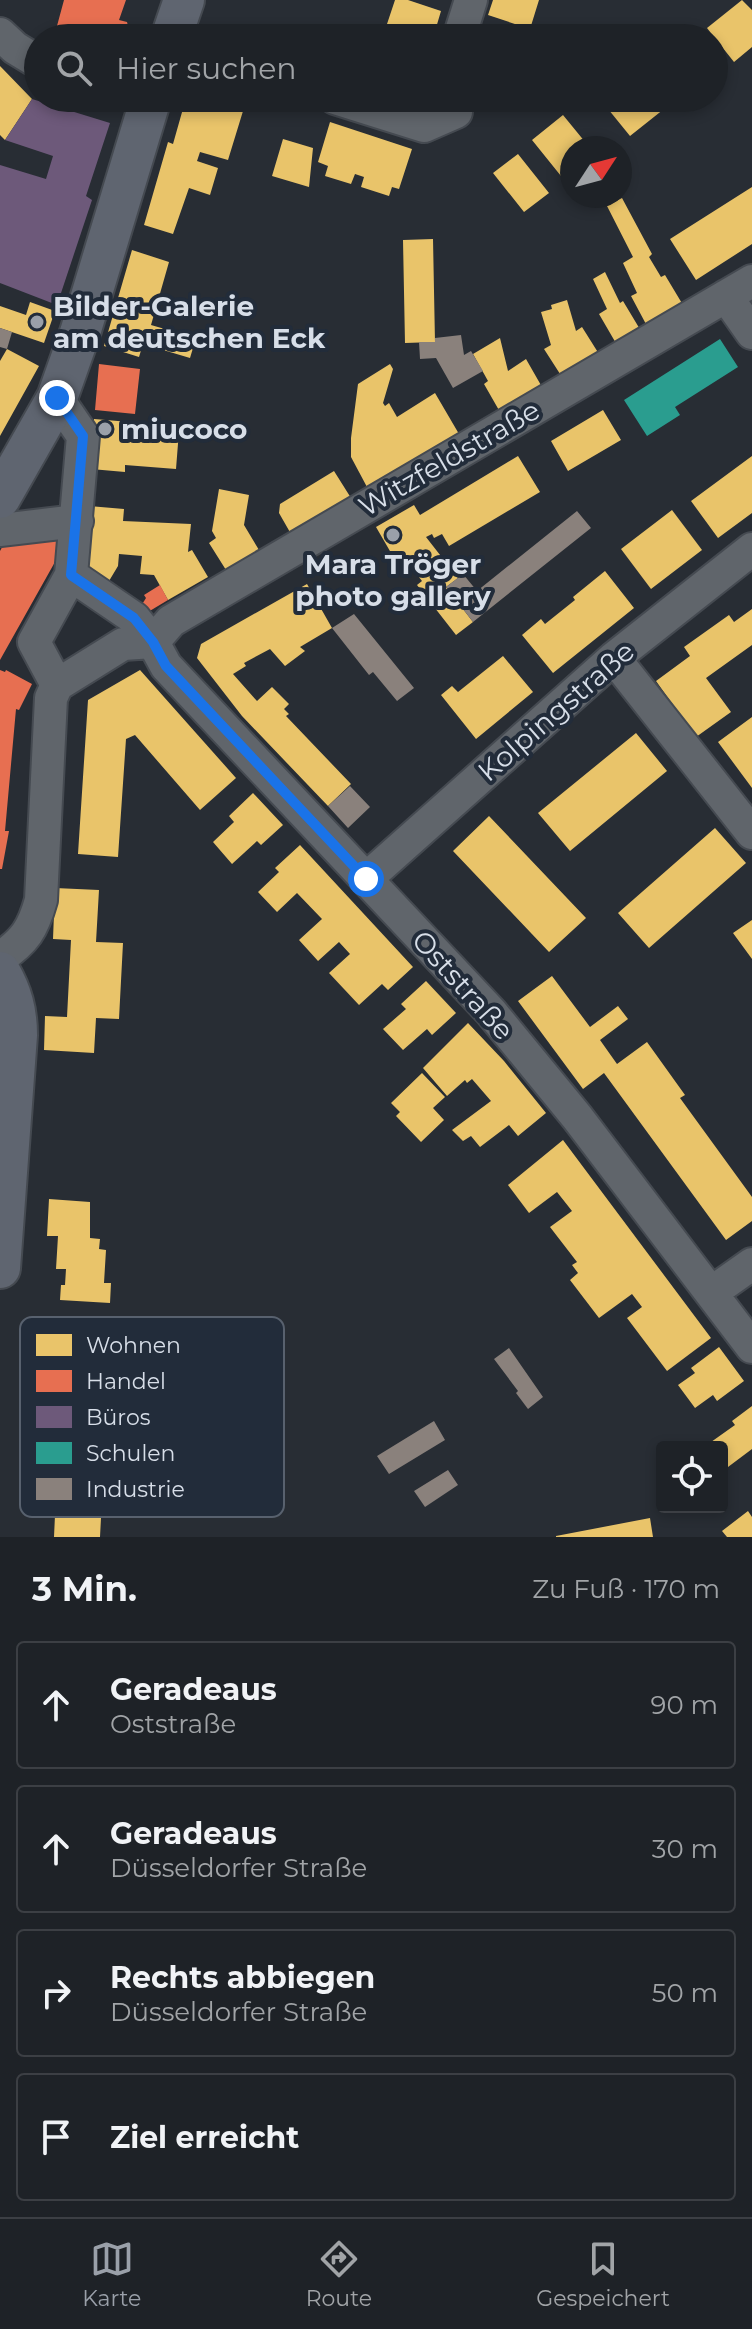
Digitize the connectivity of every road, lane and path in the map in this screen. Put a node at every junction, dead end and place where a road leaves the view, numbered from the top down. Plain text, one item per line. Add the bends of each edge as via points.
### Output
1 (184, 0) edge
2 (471, 0) edge
3 (176, 24) edge
4 (463, 24) edge
5 (0, 34) edge
6 (24, 53) edge
7 (145, 112) edge
8 (380, 112) edge
9 (456, 112) edge
10 (739, 289) edge
11 (752, 333) edge
12 (57, 398) junction
13 (0, 498) edge
14 (77, 521) junction
15 (0, 530) edge
16 (752, 549) edge
17 (71, 575) junction
18 (153, 642) junction
19 (614, 658) junction
20 (57, 685) junction
21 (752, 833) edge
22 (366, 879) junction
23 (0, 958) edge
24 (0, 972) edge
25 (752, 1264) edge
26 (0, 1268) edge
27 (711, 1293) junction
28 (752, 1347) edge

1 - 3 main road
2 - 4 street
5 - 6 street
7 - 12 main road
8 - 9 street via 424,126
10 - 11 street
10 - 18 street, Witzfeldstraße via 171,621
12 - 13 main road
12 - 14 street via 83,436
14 - 15 street
14 - 17 street
16 - 19 street, Kolpingstraße
17 - 18 street, Oststraße via 134,618
17 - 20 street via 34,642
18 - 20 street via 123,644
18 - 22 street, Oststraße via 166,666
19 - 21 street
19 - 22 street, Kolpingstraße
20 - 23 street via 51,698 41,900 33,927
22 - 27 street, Oststraße via 491,1012
24 - 26 main road via 17,1013 17,1035
25 - 27 street
27 - 28 street, Oststraße

